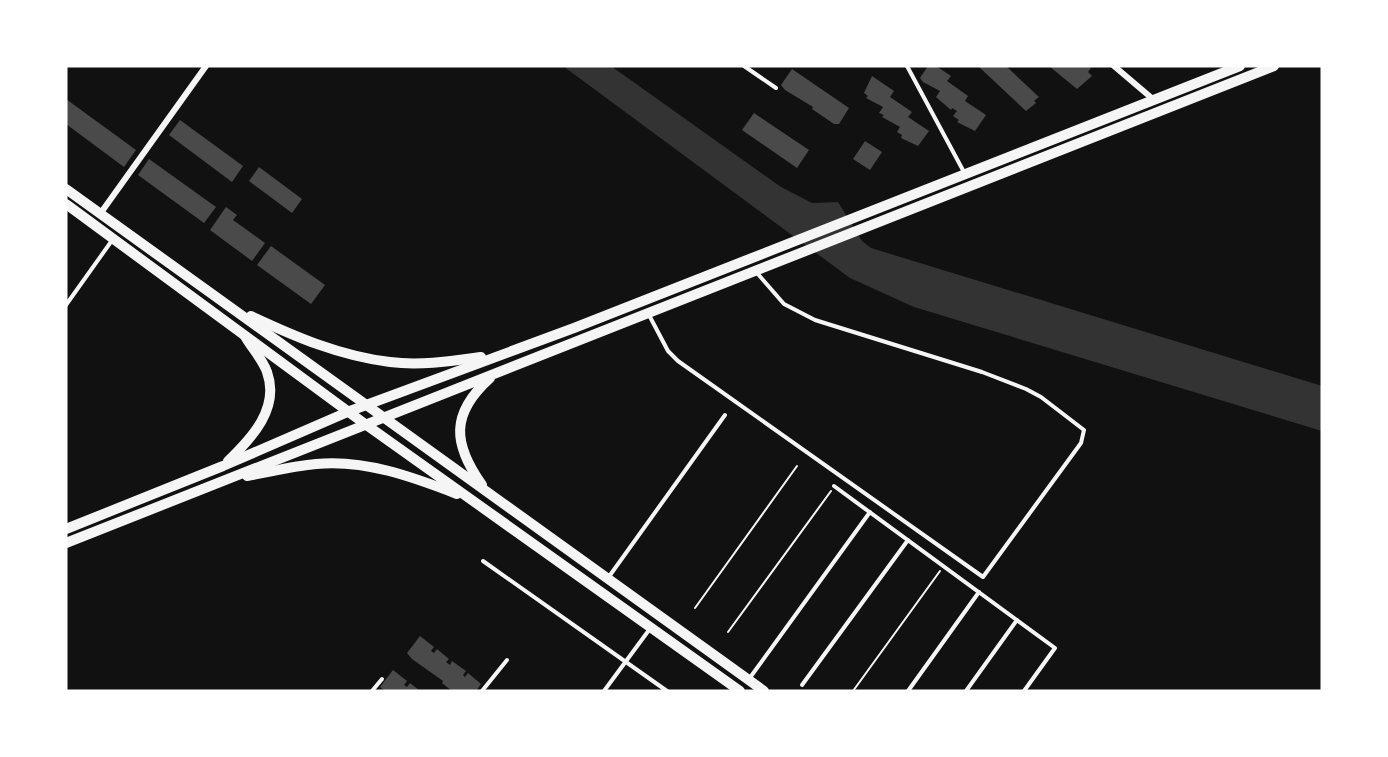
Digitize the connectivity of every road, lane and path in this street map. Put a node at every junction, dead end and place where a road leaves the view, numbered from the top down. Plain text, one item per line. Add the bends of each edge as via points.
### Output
1 (206, 66) edge
2 (744, 66) edge
3 (908, 66) edge
4 (1114, 66) edge
5 (1240, 66) edge
6 (1274, 66) edge
7 (776, 88) dead end
8 (1154, 100) junction
9 (966, 174) junction
10 (66, 189) edge
11 (66, 204) edge
12 (100, 214) junction
13 (114, 238) junction
14 (754, 270) junction
15 (226, 304) junction
16 (66, 305) edge
17 (648, 313) junction
18 (241, 331) junction
19 (500, 356) junction
20 (495, 374) junction
21 (366, 405) junction
22 (350, 411) junction
23 (725, 415) dead end
24 (382, 417) junction
25 (365, 423) junction
26 (223, 466) junction
27 (798, 466) dead end
28 (226, 479) junction
29 (834, 486) joint
30 (488, 492) junction
31 (474, 501) junction
32 (870, 512) junction
33 (66, 529) edge
34 (908, 540) junction
35 (66, 543) edge
36 (483, 561) dead end
37 (944, 566) junction
38 (608, 578) junction
39 (979, 592) junction
40 (696, 608) dead end
41 (1017, 621) junction
42 (652, 627) junction
43 (728, 632) dead end
44 (507, 660) dead end
45 (626, 661) junction
46 (748, 679) junction
47 (382, 680) dead end
48 (802, 685) dead end
49 (372, 691) edge
50 (482, 691) edge
51 (604, 691) edge
52 (668, 691) edge
53 (740, 691) edge
54 (764, 691) edge
55 (854, 691) edge
56 (908, 691) edge
57 (966, 691) edge
58 (1024, 691) edge

1 - 12 street
2 - 7 lane
3 - 9 lane
4 - 8 street
5 - 8 main road
6 - 14 main road
8 - 9 main road
9 - 19 main road
10 - 12 main road
11 - 13 main road
12 - 15 main road
13 - 16 lane
13 - 18 main road
14 - 17 main road
14 - 17 lane via 784,304 815,320 1026,389 1084,430 1081,443 987,574 978,577 678,361 668,351
15 - 19 main road via 298,339 345,354 392,362
15 - 21 main road
17 - 20 main road
18 - 22 main road
18 - 26 main road via 267,372 270,399 262,423
19 - 21 main road
20 - 24 main road
20 - 30 main road via 464,409 460,439 465,461
21 - 22 main road
21 - 24 main road
22 - 25 main road
22 - 26 main road
23 - 38 lane
24 - 25 main road
24 - 30 main road
25 - 28 main road
25 - 31 main road
26 - 33 main road
27 - 40 path
28 - 31 main road via 318,463 367,466 421,480
28 - 35 main road
29 - 32 lane
29 - 43 path
30 - 38 main road
31 - 42 main road
32 - 34 lane
32 - 46 lane
34 - 37 lane
34 - 48 lane
36 - 45 lane
37 - 39 lane
37 - 55 path
38 - 46 main road
39 - 41 lane
39 - 56 lane
41 - 57 lane
41 - 58 lane via 1055,648
42 - 45 lane
42 - 53 main road
44 - 50 lane
45 - 51 lane
45 - 52 lane
46 - 54 main road
47 - 49 lane

